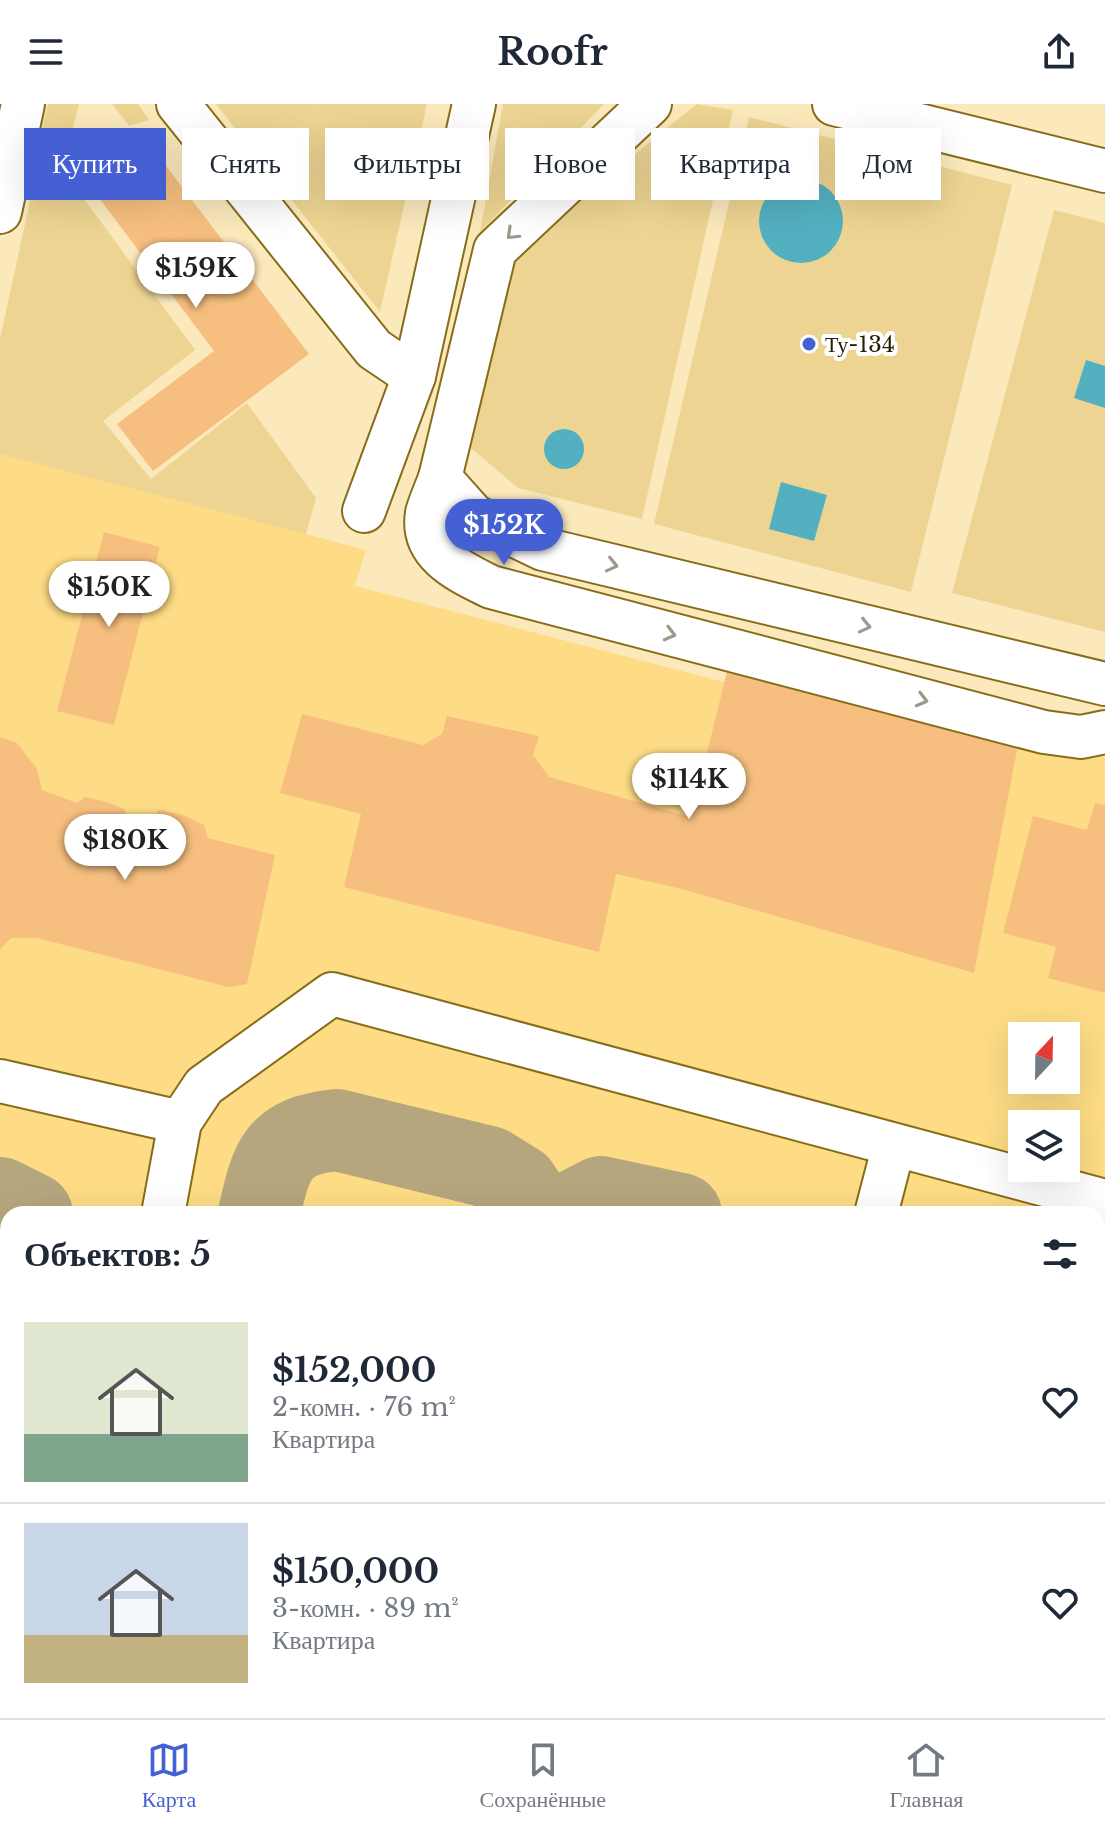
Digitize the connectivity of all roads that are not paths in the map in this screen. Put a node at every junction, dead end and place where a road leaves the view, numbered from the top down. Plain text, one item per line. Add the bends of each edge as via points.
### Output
1 (23, 104) edge
2 (178, 104) edge
3 (474, 104) edge
4 (650, 104) edge
5 (834, 104) edge
6 (1105, 171) edge
7 (0, 212) edge
8 (414, 376) junction
9 (440, 478) junction
10 (364, 511) dead end
11 (1105, 684) edge
12 (1105, 732) edge
13 (0, 1081) edge
14 (180, 1122) junction
15 (894, 1145) junction
16 (1105, 1201) edge
17 (164, 1206) edge
18 (878, 1206) edge

1 - 7 street
2 - 8 street via 374,349
3 - 8 street
4 -> 9 street via 495,250
5 - 6 street
8 - 10 street
9 -> 11 street via 474,516 543,549
9 -> 12 street via 427,514 428,540 448,565 491,587 1044,732 1081,737
13 - 14 street
14 - 15 street via 204,1086 332,994
14 - 17 street
15 - 16 street
15 - 18 street

